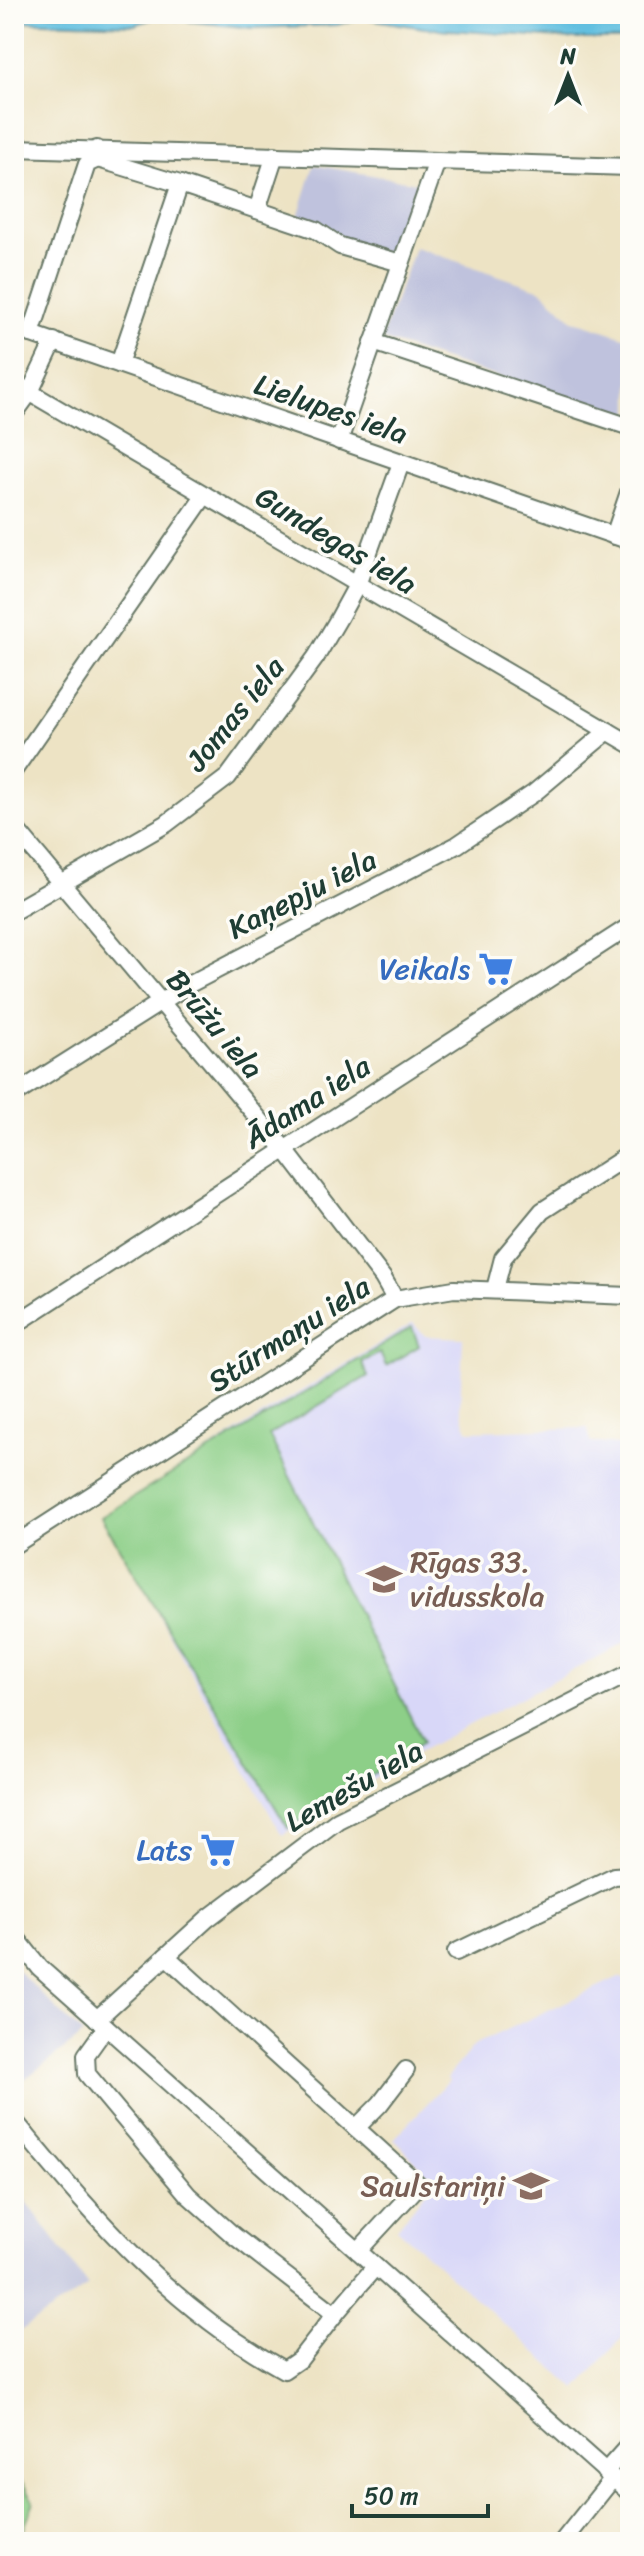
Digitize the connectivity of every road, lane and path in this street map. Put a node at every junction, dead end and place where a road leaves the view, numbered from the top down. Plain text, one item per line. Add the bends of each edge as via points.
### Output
1 (14, 148) edge
2 (98, 154) junction
3 (275, 155) junction
4 (437, 161) junction
5 (630, 167) edge
6 (180, 184) junction
7 (257, 210) junction
8 (401, 263) junction
9 (14, 328) edge
10 (31, 334) junction
11 (54, 341) junction
12 (373, 342) junction
13 (119, 364) junction
14 (14, 383) edge
15 (30, 392) junction
16 (14, 414) edge
17 (630, 427) edge
18 (339, 441) junction
19 (401, 463) junction
20 (630, 489) edge
21 (205, 495) junction
22 (622, 538) edge
23 (357, 585) junction
24 (608, 731) junction
25 (630, 744) edge
26 (14, 770) edge
27 (14, 827) edge
28 (61, 883) junction
29 (14, 911) edge
30 (630, 926) edge
31 (159, 1002) junction
32 (14, 1095) edge
33 (285, 1150) junction
34 (630, 1154) edge
35 (495, 1289) junction
36 (630, 1296) edge
37 (395, 1299) junction
38 (14, 1325) edge
39 (14, 1545) edge
40 (630, 1673) edge
41 (630, 1875) edge
42 (14, 1935) edge
43 (456, 1952) dead end
44 (166, 1956) junction
45 (102, 2023) junction
46 (406, 2070) dead end
47 (14, 2120) edge
48 (356, 2128) junction
49 (358, 2251) junction
50 (375, 2267) junction
51 (335, 2314) junction
52 (630, 2444) edge
53 (609, 2475) junction
54 (630, 2493) edge
55 (562, 2542) edge

1 - 2 street
2 - 3 street
2 - 6 street
2 - 10 street via 87,164
3 - 4 street
3 - 7 street
4 - 5 street
4 - 8 street
6 - 7 street
6 - 13 street
7 - 8 street via 316,230 340,246
8 - 12 street
9 - 10 street, Lielupes iela
10 - 11 street, Lielupes iela
11 - 13 street, Lielupes iela
11 - 15 street
12 - 17 street
12 - 18 street
13 - 18 street, Lielupes iela
14 - 15 street, Gundegas iela
15 - 16 street
15 - 21 street, Gundegas iela
18 - 19 street, Lielupes iela
19 - 22 street, Lielupes iela
19 - 23 street, Jomas iela
20 - 22 street
21 - 23 street, Gundegas iela
21 - 26 street
23 - 24 street, Gundegas iela
23 - 28 street, Jomas iela via 316,657 228,777 166,824
24 - 25 street, Gundegas iela
24 - 31 street, Kaņepju iela via 534,793 457,845
27 - 28 street, Brūžu iela
28 - 29 street, Jomas iela
28 - 31 street, Brūžu iela
30 - 33 street, Ādama iela
31 - 32 street, Kaņepju iela
31 - 33 street, Brūžu iela
33 - 37 street, Brūžu iela
33 - 38 street, Ādama iela
34 - 35 street via 542,1211 503,1258
35 - 36 street, Stūrmaņu iela
35 - 37 street, Stūrmaņu iela
37 - 39 street, Stūrmaņu iela
40 - 44 street, Lemešu iela via 338,1820
41 - 43 street via 614,1876
42 - 45 street via 40,1968
44 - 45 street, Lemešu iela
44 - 48 street
45 - 49 street
45 - 51 street, Lemešu iela via 86,2055 87,2074 127,2127 188,2195
46 - 48 street
47 - 51 street via 76,2196 167,2290 262,2358 284,2370 300,2359
48 - 49 street via 419,2185
49 - 50 street
50 - 51 street
50 - 53 street
52 - 53 street
53 - 54 street
53 - 55 street

